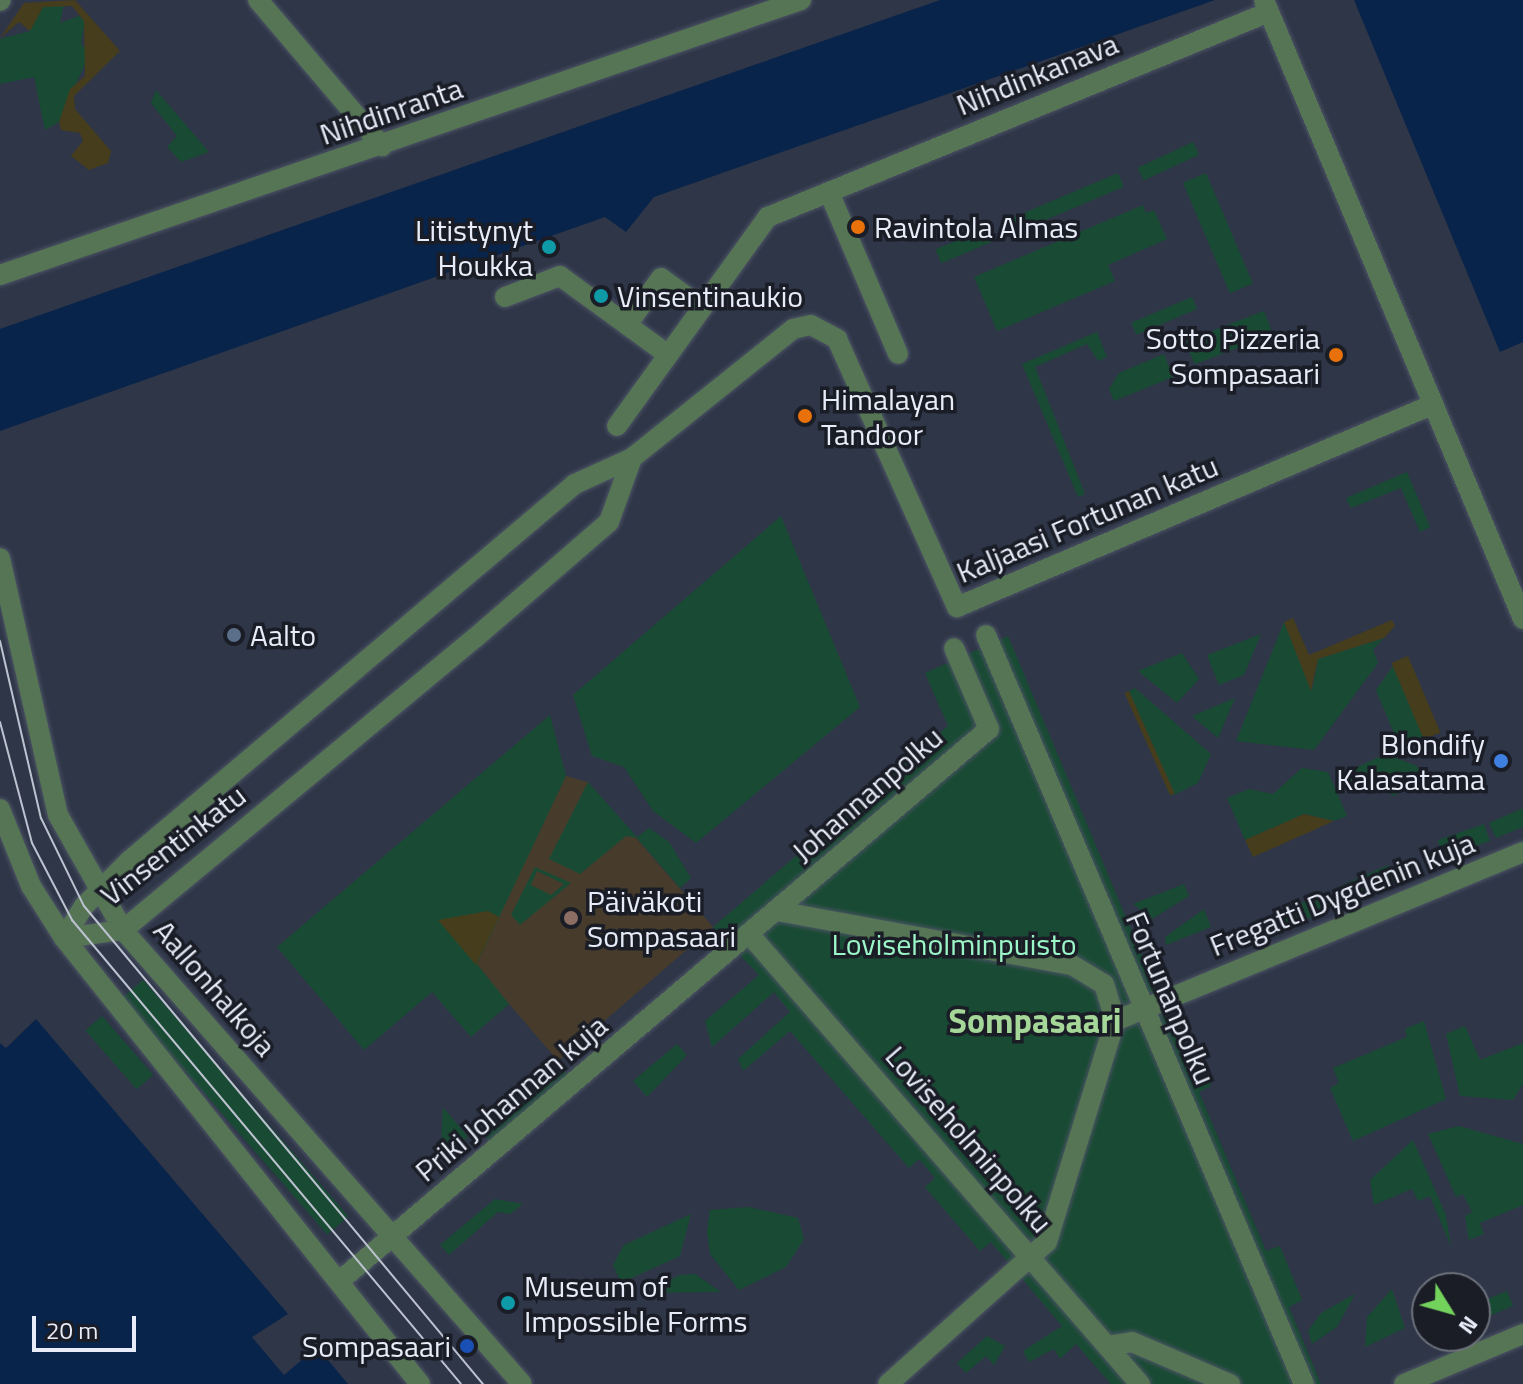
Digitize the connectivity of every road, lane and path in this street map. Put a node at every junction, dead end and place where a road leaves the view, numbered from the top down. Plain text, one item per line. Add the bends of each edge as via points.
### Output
1 (258, 0) edge
2 (801, 0) edge
3 (1266, 6) edge
4 (382, 146) junction
5 (829, 192) junction
6 (0, 275) edge
7 (505, 297) dead end
8 (701, 307) junction
9 (627, 325) junction
10 (667, 354) junction
11 (898, 354) dead end
12 (854, 371) joint
13 (1434, 404) junction
14 (617, 426) dead end
15 (632, 458) junction
16 (0, 558) edge
17 (1523, 619) edge
18 (986, 635) dead end
19 (954, 648) dead end
20 (0, 809) edge
21 (1523, 852) edge
22 (99, 889) junction
23 (777, 911) junction
24 (123, 930) junction
25 (750, 935) junction
26 (64, 938) junction
27 (718, 962) joint
28 (1142, 1008) junction
29 (1115, 1021) junction
30 (396, 1234) junction
31 (1032, 1259) junction
32 (342, 1279) junction
33 (1523, 1334) edge
34 (1108, 1346) junction
35 (420, 1384) edge
36 (522, 1384) edge
37 (888, 1384) edge
38 (1140, 1384) edge
39 (1230, 1384) edge
40 (1304, 1384) edge
41 (1404, 1384) edge

1 - 4 street
2 - 4 street, Nihdinranta
3 - 5 street, Nihdinkanava
3 - 13 street
4 - 6 street, Nihdinranta
5 - 8 street, Nihdinkanava via 768,217
5 - 11 street
7 - 9 street via 560,276
8 - 9 street via 657,275
8 - 10 street, Nihdinkanava
9 - 10 street
10 - 14 street, Nihdinkanava
12 - 13 street, Kaljaasi Fortunan katu via 957,607
12 - 15 street, Vinsentinkatu via 826,329 793,329
13 - 17 street
15 - 22 street, Vinsentinkatu via 575,484
15 - 24 street, Vinsentinkatu via 609,522
16 - 22 street, Aallonhalkoja via 45,773
18 - 28 street, Fortunanpolku
19 - 23 street, Johannanpolku via 989,729
20 - 26 street via 31,886
21 - 28 street, Fregatti Dygdenin kuja
22 - 24 street, Aallonhalkoja
22 - 26 street, Vinsentinkatu
23 - 25 street, Johannanpolku
23 - 29 street via 1072,965 1104,984
24 - 26 street, Vinsentinkatu
24 - 30 street, Aallonhalkoja
25 - 27 street, Johannanpolku
25 - 31 street, Loviseholminpolku
26 - 32 street
27 - 30 street, Priki Johannan kuja
28 - 29 street, Fregatti Dygdenin kuja
28 - 40 street, Fortunanpolku
29 - 31 street via 1047,1242
30 - 32 street, Priki Johannan kuja
30 - 36 street, Aallonhalkoja
31 - 34 street, Loviseholminpolku
31 - 37 street
32 - 35 street
33 - 41 street
34 - 38 street, Loviseholminpolku
34 - 39 street via 1132,1342

